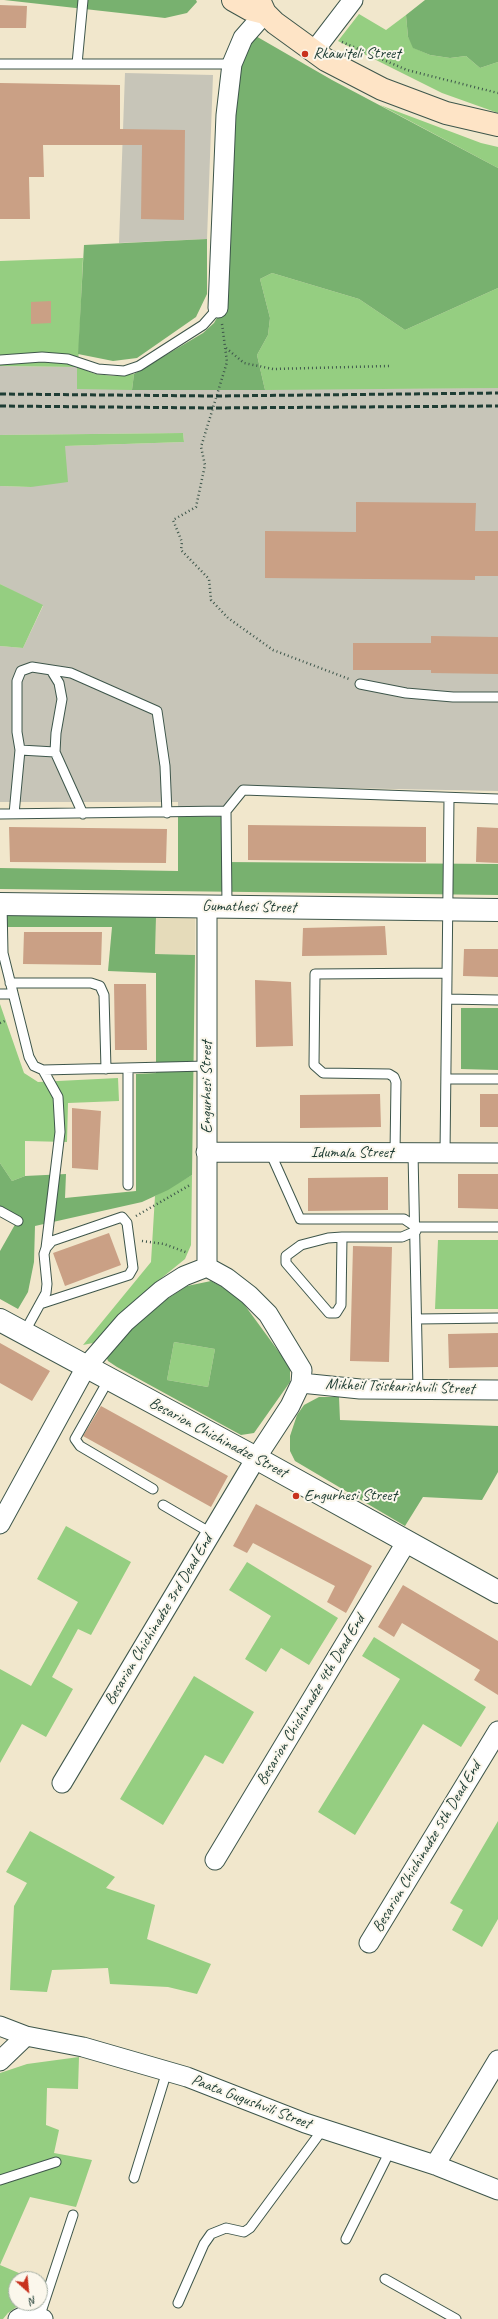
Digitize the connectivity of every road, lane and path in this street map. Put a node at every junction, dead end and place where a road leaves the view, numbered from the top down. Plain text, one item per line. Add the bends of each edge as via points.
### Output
1 (83, 0) edge
2 (233, 0) edge
3 (353, 0) edge
4 (262, 6) edge
5 (320, 44) junction
6 (0, 64) edge
7 (77, 64) junction
8 (232, 64) junction
9 (498, 93) edge
10 (498, 125) edge
11 (218, 308) junction
12 (226, 348) junction
13 (0, 360) edge
14 (389, 366) dead end
15 (51, 670) junction
16 (360, 684) joint
17 (498, 697) edge
18 (20, 750) junction
19 (56, 752) junction
20 (449, 799) junction
21 (498, 800) edge
22 (226, 811) junction
23 (167, 813) junction
24 (0, 814) edge
25 (14, 814) junction
26 (83, 814) junction
27 (1, 904) edge
28 (217, 906) junction
29 (448, 909) junction
30 (498, 910) edge
31 (448, 973) junction
32 (10, 983) junction
33 (0, 994) edge
34 (13, 994) junction
35 (447, 999) junction
36 (498, 1000) edge
37 (207, 1066) junction
38 (106, 1068) junction
39 (128, 1068) junction
40 (43, 1070) junction
41 (446, 1079) junction
42 (498, 1079) edge
43 (206, 1152) junction
44 (270, 1152) junction
45 (404, 1153) junction
46 (445, 1153) junction
47 (498, 1153) edge
48 (192, 1179) dead end
49 (192, 1183) junction
50 (128, 1185) dead end
51 (192, 1191) dead end
52 (0, 1211) edge
53 (18, 1221) dead end
54 (127, 1222) junction
55 (498, 1227) edge
56 (416, 1229) junction
57 (342, 1237) junction
58 (129, 1240) junction
59 (46, 1248) junction
60 (189, 1249) dead end
61 (188, 1253) junction
62 (184, 1260) dead end
63 (207, 1267) junction
64 (40, 1304) junction
65 (498, 1318) edge
66 (417, 1319) junction
67 (0, 1320) edge
68 (24, 1333) junction
69 (86, 1366) junction
70 (109, 1379) junction
71 (301, 1383) junction
72 (418, 1390) junction
73 (498, 1390) edge
74 (256, 1458) junction
75 (153, 1489) dead end
76 (163, 1505) dead end
77 (0, 1524) edge
78 (211, 1533) junction
79 (406, 1541) junction
80 (498, 1592) edge
81 (498, 1731) edge
82 (62, 1783) dead end
83 (215, 1860) dead end
84 (369, 1943) dead end
85 (0, 2026) edge
86 (26, 2036) junction
87 (498, 2060) edge
88 (0, 2061) edge
89 (167, 2071) junction
90 (323, 2129) junction
91 (390, 2151) junction
92 (56, 2162) dead end
93 (434, 2165) junction
94 (134, 2178) dead end
95 (0, 2180) edge
96 (498, 2190) edge
97 (73, 2214) dead end
98 (346, 2239) dead end
99 (385, 2279) dead end
100 (178, 2303) dead end
101 (41, 2318) edge
102 (18, 2319) edge
103 (456, 2319) edge

1 - 7 lane
2 - 4 main road via 249,9
3 - 5 street
4 - 5 main road
4 - 8 street via 243,38
5 - 9 path
5 - 10 main road via 382,89 446,113
6 - 7 lane
7 - 8 lane
8 - 11 street via 226,115
11 - 12 path
11 - 13 lane via 203,325 139,366 124,371 98,369 68,359 42,357
12 - 14 path via 244,363 273,369
12 - 16 path via 227,362 201,447 205,465 196,507 173,520 182,542 181,550 209,579 211,600 228,618 273,650
15 - 18 lane via 32,667 21,671 17,681
15 - 19 lane via 59,683 62,699 56,733
15 - 23 lane via 71,673 157,711 165,766
16 - 17 lane via 406,693
18 - 19 lane
18 - 25 lane
19 - 26 lane
20 - 21 lane
20 - 22 lane via 243,790
20 - 29 lane
22 - 23 lane
22 - 28 lane
23 - 26 lane
24 - 25 lane
25 - 26 lane
27 - 28 street, Gumathesi Street
27 - 32 lane via 3,953
28 - 29 street, Gumathesi Street
28 - 37 street, Engurhesi Street
29 - 30 street, Gumathesi Street
29 - 31 lane
31 - 35 lane
31 - 45 lane via 315,974 314,1065 323,1073 389,1074 394,1077
32 - 34 lane
32 - 38 lane via 91,982 100,986 104,995
33 - 34 lane
34 - 40 lane via 29,1057 34,1066
35 - 36 lane
35 - 41 lane
37 - 39 lane
37 - 43 street, Engurhesi Street
38 - 39 lane
38 - 40 lane
39 - 50 lane
40 - 59 lane via 58,1097 60,1132
41 - 42 lane
41 - 46 lane
43 - 44 street, Idumala Street
43 - 63 street, Engurhesi Street
44 - 45 street, Idumala Street
44 - 56 lane via 300,1219 404,1219
45 - 46 street, Idumala Street
45 - 56 lane
46 - 47 street, Idumala Street
48 - 49 path
49 - 51 path
49 - 54 path
52 - 53 lane
54 - 58 lane
54 - 59 lane via 122,1217 115,1217 52,1241
55 - 56 lane
56 - 57 lane via 402,1237
56 - 66 lane
57 - 57 lane via 301,1245 286,1256 286,1264 329,1313 336,1313 341,1305
58 - 61 path via 164,1244
58 - 64 lane via 133,1268 129,1275
59 - 64 lane via 44,1254 48,1284
60 - 61 path
61 - 62 path
63 - 69 street via 184,1276 153,1297 125,1322
63 - 71 street via 238,1286 268,1314 302,1370
64 - 68 lane
65 - 66 lane
66 - 72 lane
67 - 68 street, Besarion Chichinadze Street
68 - 69 street, Besarion Chichinadze Street
69 - 70 street, Besarion Chichinadze Street
69 - 77 street
70 - 74 street, Besarion Chichinadze Street
70 - 75 lane via 76,1439 80,1446
71 - 72 street, Mikheil Tsiskarishvili Street via 360,1389
71 - 74 street via 290,1406
72 - 73 street, Mikheil Tsiskarishvili Street
74 - 78 street, Besarion Chichinadze 3rd Dead End
74 - 79 street, Besarion Chichinadze Street
76 - 78 lane
78 - 82 street, Besarion Chichinadze 3rd Dead End
79 - 80 street, Besarion Chichinadze Street
79 - 83 street, Besarion Chichinadze 4th Dead End
81 - 84 street, Besarion Chichinadze 5th Dead End
85 - 86 street, Paata Gugushvili Street
86 - 88 street
86 - 89 street, Paata Gugushvili Street via 83,2047
87 - 93 street
89 - 90 street, Paata Gugushvili Street
89 - 94 lane
90 - 91 street, Paata Gugushvili Street
90 - 100 lane via 250,2228 244,2232 226,2228 211,2234 204,2244
91 - 93 street, Paata Gugushvili Street
91 - 98 lane
92 - 95 lane
93 - 96 street, Paata Gugushvili Street
97 - 101 lane
99 - 103 lane
101 - 102 street via 28,2314

